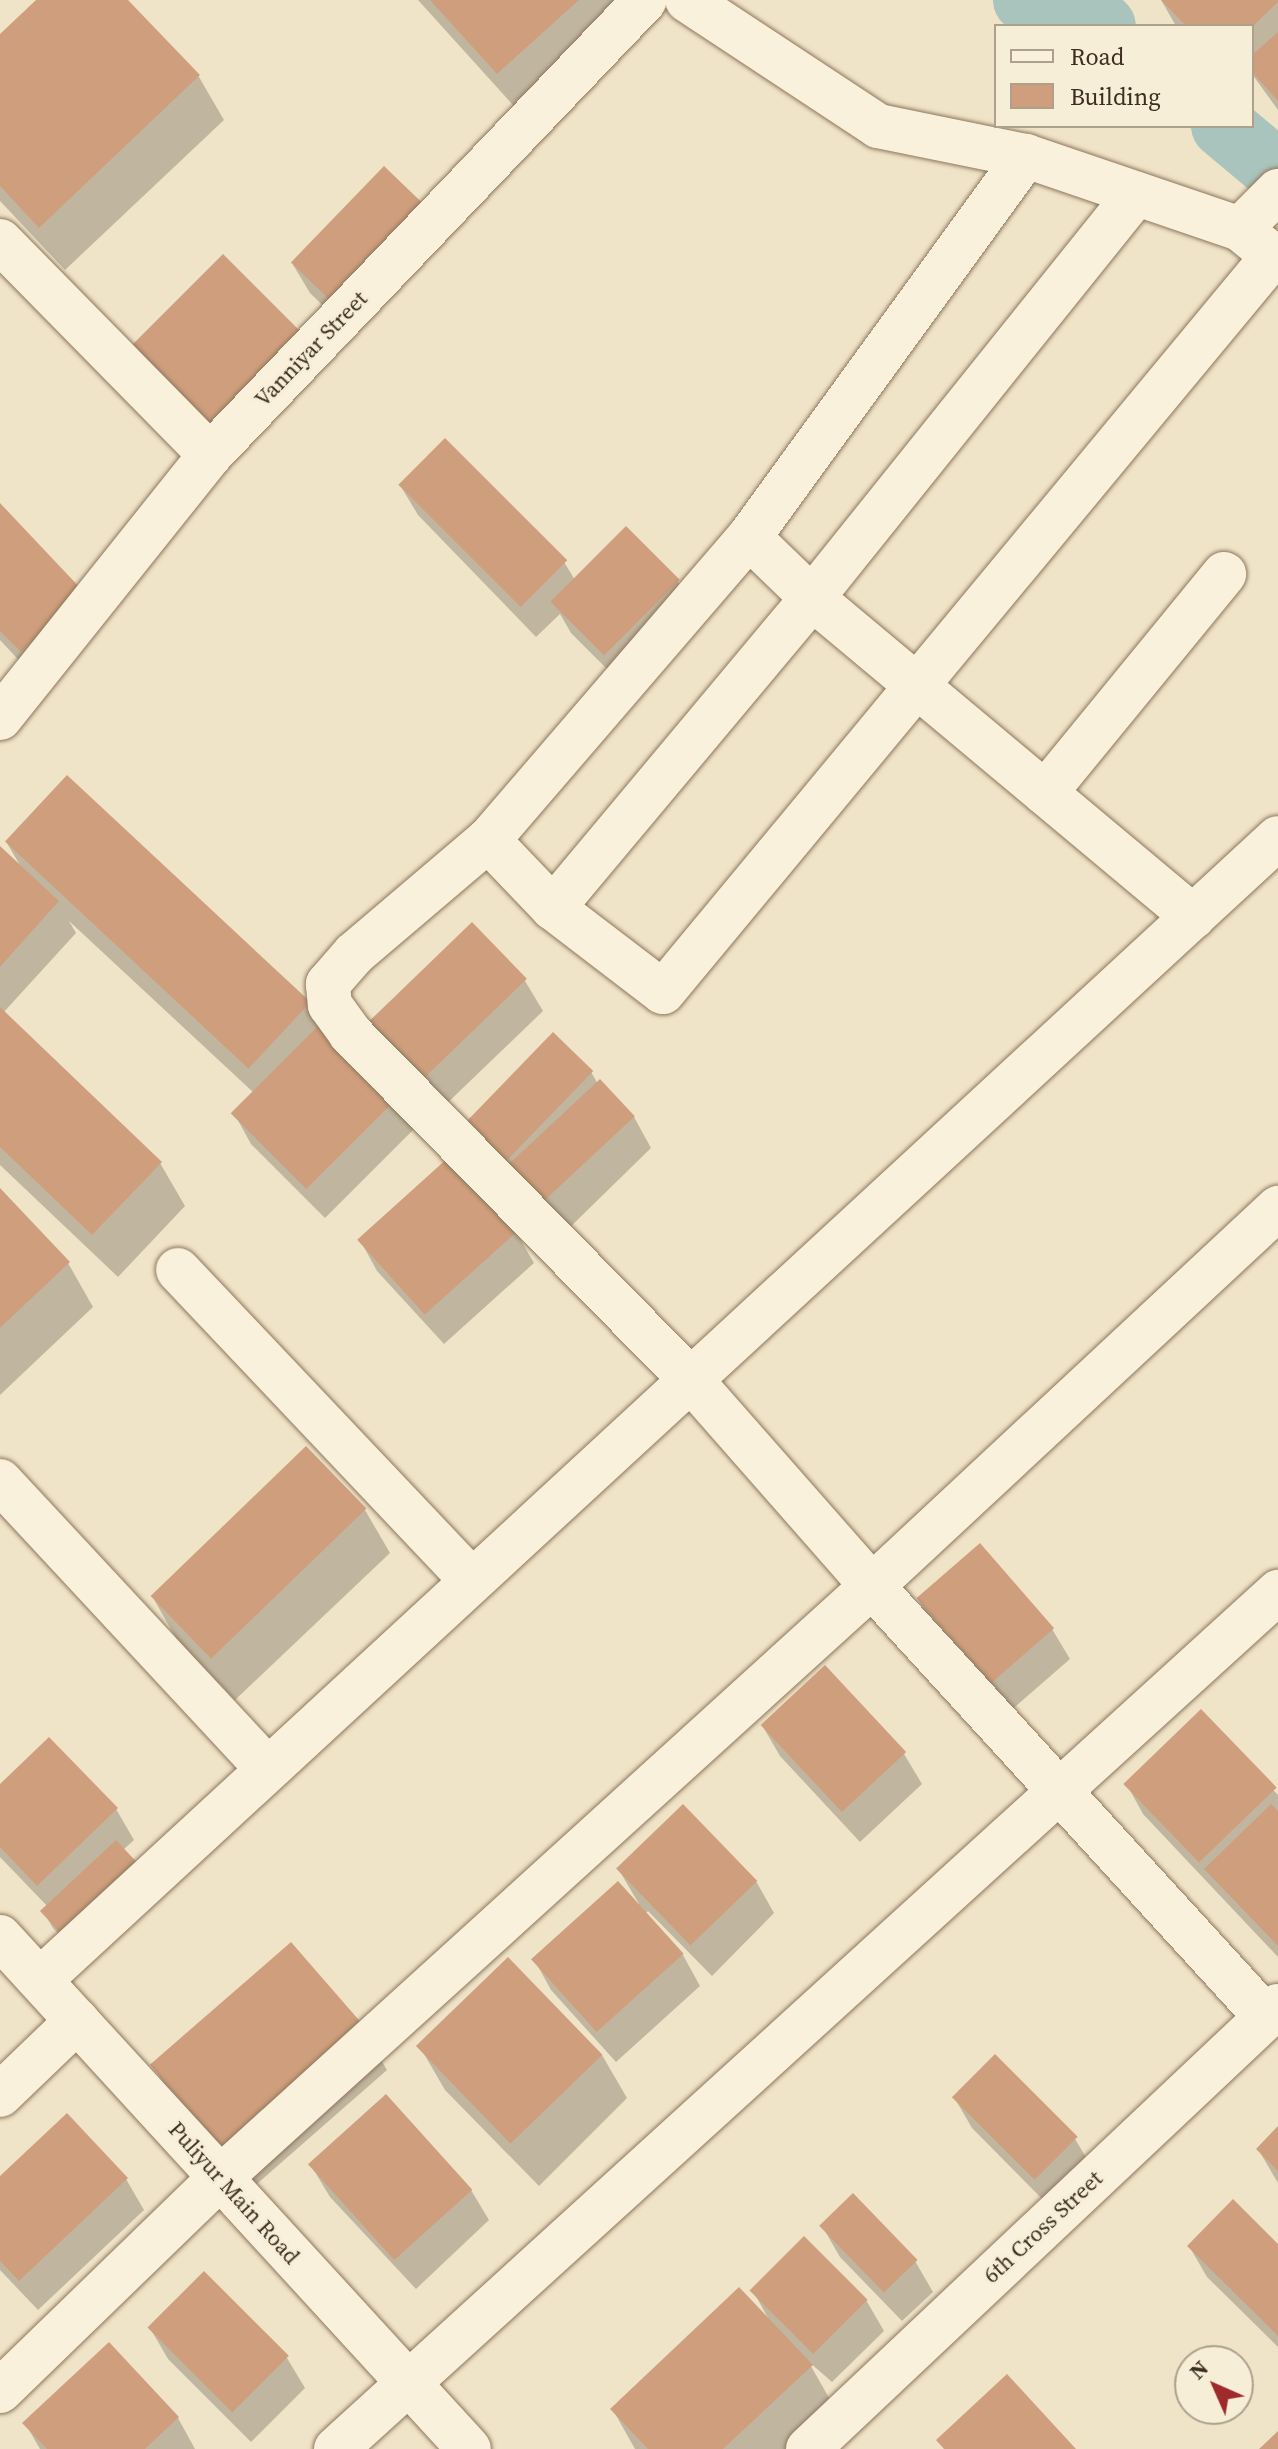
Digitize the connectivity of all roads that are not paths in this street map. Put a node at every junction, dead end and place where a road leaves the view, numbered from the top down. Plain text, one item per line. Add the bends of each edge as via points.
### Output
1 (645, 0) edge
2 (687, 0) edge
3 (1026, 156) junction
4 (1278, 191) edge
5 (1136, 194) junction
6 (1240, 229) junction
7 (0, 241) edge
8 (1276, 258) edge
9 (210, 455) junction
10 (749, 537) junction
11 (1224, 574) dead end
12 (812, 598) junction
13 (918, 685) junction
14 (0, 718) edge
15 (1045, 793) junction
16 (1278, 838) edge
17 (488, 840) junction
18 (553, 908) junction
19 (1193, 917) junction
20 (1278, 1208) edge
21 (178, 1270) dead end
22 (691, 1380) junction
23 (0, 1481) edge
24 (471, 1580) junction
25 (872, 1586) junction
26 (1278, 1592) edge
27 (267, 1768) junction
28 (1058, 1789) junction
29 (0, 1937) edge
30 (40, 1980) junction
31 (1272, 2011) edge
32 (77, 2021) junction
33 (0, 2095) edge
34 (220, 2178) junction
35 (408, 2384) junction
36 (0, 2391) edge
37 (336, 2449) edge
38 (469, 2449) edge
39 (808, 2449) edge

1 - 9 street, Vanniyar Street
2 - 3 street via 878,126
3 - 5 street
3 - 10 street
4 - 6 street
5 - 6 street
5 - 12 street
6 - 8 street
7 - 9 street
8 - 13 street
9 - 14 street, Vanniyar Street
10 - 12 street
10 - 17 street
11 - 15 street
12 - 13 street
12 - 18 street
13 - 15 street
13 - 18 street via 663,992
15 - 19 street
16 - 19 street
17 - 18 street
17 - 22 street via 354,954 328,984 330,1005 350,1033
19 - 22 street
20 - 25 street
21 - 24 street
22 - 24 street
22 - 25 street
23 - 27 street
24 - 27 street
25 - 28 street
25 - 34 street
26 - 28 street
27 - 30 street
28 - 31 street
28 - 35 street
29 - 30 street, Puliyur Main Road
30 - 32 street, Puliyur Main Road
31 - 39 street, 6th Cross Street
32 - 33 street
32 - 34 street, Puliyur Main Road
34 - 35 street, Puliyur Main Road
34 - 36 street
35 - 37 street
35 - 38 street, Puliyur Main Road

